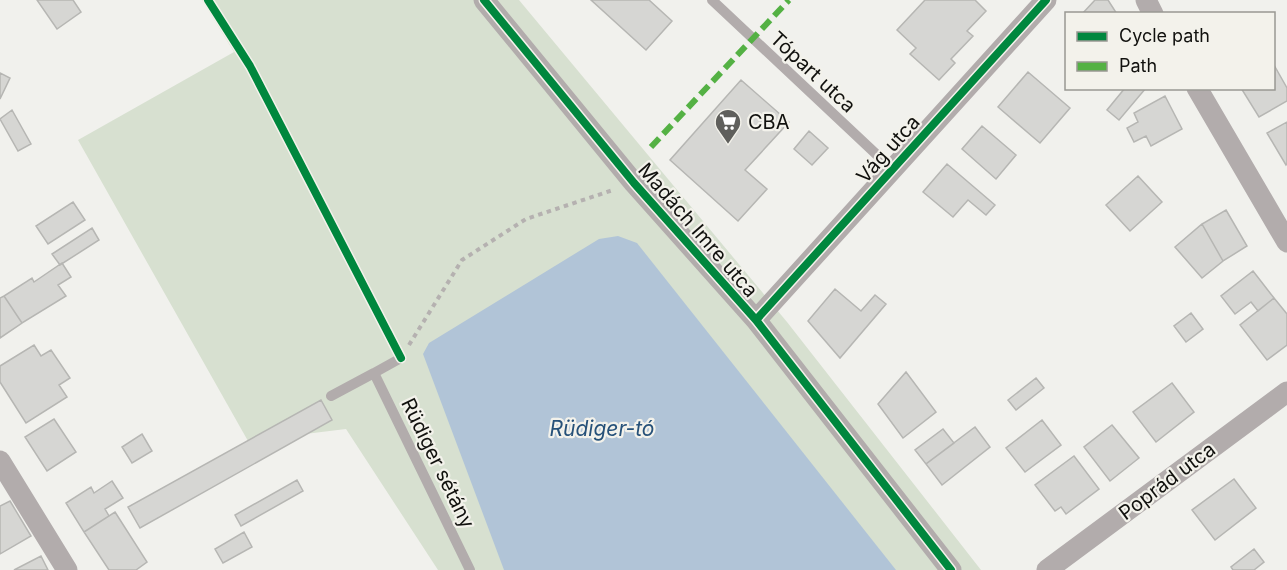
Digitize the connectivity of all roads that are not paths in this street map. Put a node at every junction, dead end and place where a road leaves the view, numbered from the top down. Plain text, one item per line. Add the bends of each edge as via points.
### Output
1 (484, 0) edge
2 (712, 0) edge
3 (1046, 0) edge
4 (1198, 90) edge
5 (892, 169) junction
6 (1287, 242) edge
7 (756, 320) junction
8 (401, 358) road end
9 (374, 372) junction
10 (1287, 392) edge
11 (331, 396) dead end
12 (0, 461) edge
13 (67, 570) edge
14 (470, 570) edge
15 (951, 570) edge
16 (1047, 570) edge

1 - 7 street, Madách Imre utca via 634,183
2 - 5 lane, Tópart utca
3 - 5 street, Vág utca
4 - 6 street
5 - 7 street, Vág utca
7 - 15 street, Madách Imre utca
8 - 9 lane
9 - 11 lane
9 - 14 lane, Rüdiger sétány
10 - 16 street, Poprád utca
12 - 13 street

